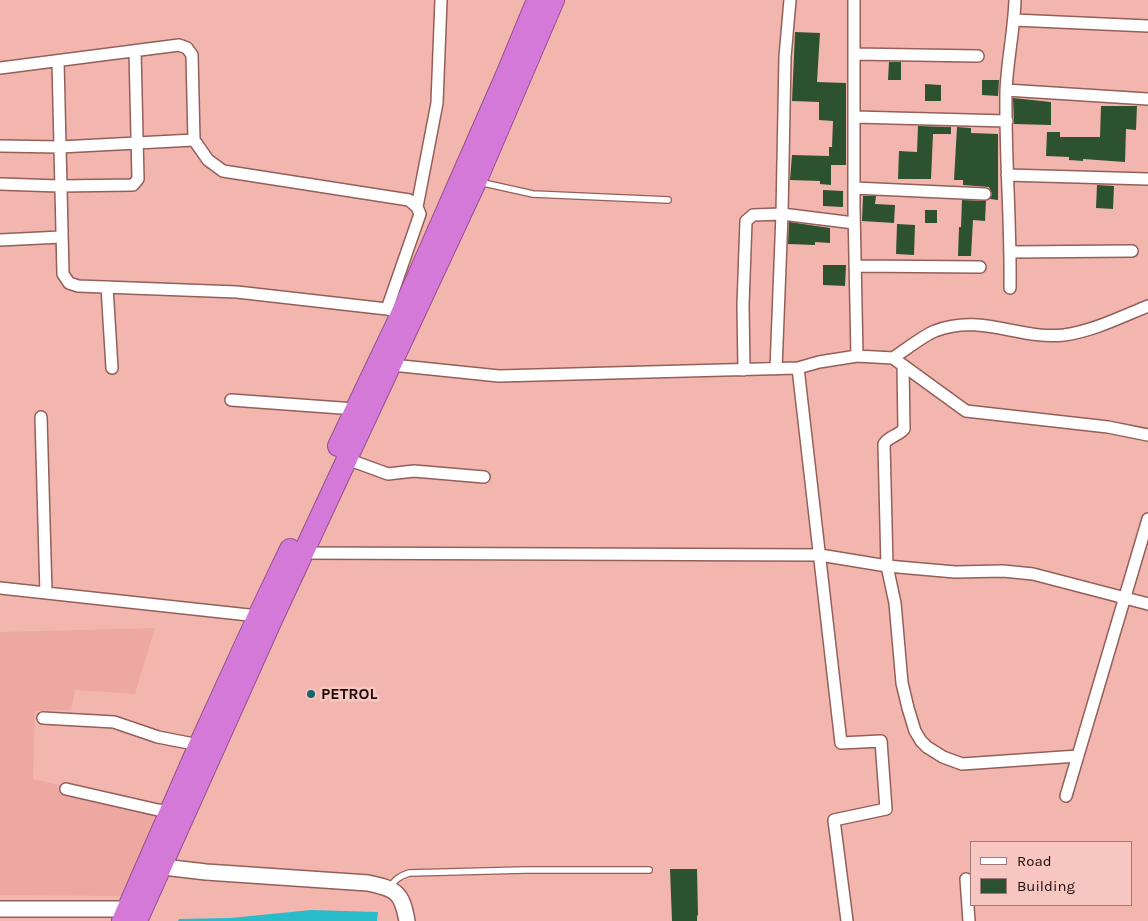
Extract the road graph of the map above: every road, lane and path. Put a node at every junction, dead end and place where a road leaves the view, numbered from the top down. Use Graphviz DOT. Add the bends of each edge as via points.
graph roads {
  1 [pos="441,0"];
  2 [pos="790,0"];
  3 [pos="854,0"];
  4 [pos="1014,0"];
  5 [pos="545,2"];
  6 [pos="1014,20"];
  7 [pos="1148,26"];
  8 [pos="134,51"];
  9 [pos="855,54"];
  10 [pos="978,56"];
  11 [pos="58,61"];
  12 [pos="0,68"];
  13 [pos="1006,90"];
  14 [pos="1148,99"];
  15 [pos="855,117"];
  16 [pos="1007,121"];
  17 [pos="194,140"];
  18 [pos="137,144"];
  19 [pos="0,146"];
  20 [pos="60,148"];
  21 [pos="1007,175"];
  22 [pos="1148,179"];
  23 [pos="476,182"];
  24 [pos="0,184"];
  25 [pos="60,186"];
  26 [pos="854,188"];
  27 [pos="985,194"];
  28 [pos="668,200"];
  29 [pos="417,206"];
  30 [pos="782,214"];
  31 [pos="854,223"];
  32 [pos="61,237"];
  33 [pos="0,240"];
  34 [pos="1132,251"];
  35 [pos="1011,252"];
  36 [pos="855,266"];
  37 [pos="980,267"];
  38 [pos="107,287"];
  39 [pos="1010,288"];
  40 [pos="1148,306"];
  41 [pos="401,313"];
  42 [pos="857,356"];
  43 [pos="893,358"];
  44 [pos="392,365"];
  45 [pos="903,365"];
  46 [pos="112,368"];
  47 [pos="798,368"];
  48 [pos="776,369"];
  49 [pos="744,370"];
  50 [pos="231,400"];
  51 [pos="355,409"];
  52 [pos="41,417"];
  53 [pos="1148,435"];
  54 [pos="347,458"];
  55 [pos="484,477"];
  56 [pos="1148,519"];
  57 [pos="296,553"];
  58 [pos="820,555"];
  59 [pos="887,566"];
  60 [pos="0,588"];
  61 [pos="46,593"];
  62 [pos="1124,598"];
  63 [pos="1148,604"];
  64 [pos="258,616"];
  65 [pos="42,718"];
  66 [pos="199,745"];
  67 [pos="1078,756"];
  68 [pos="66,789"];
  69 [pos="1066,796"];
  70 [pos="170,811"];
  71 [pos="162,867"];
  72 [pos="649,870"];
  73 [pos="966,879"];
  74 [pos="389,888"];
  75 [pos="0,908"];
  76 [pos="132,916"];
  77 [pos="407,921"];
  78 [pos="847,921"];
  79 [pos="969,921"];
  1 -- 29 [label="street" via="437,103"];
  2 -- 30 [label="street" via="785,57"];
  3 -- 9 [label="street"];
  4 -- 6 [label="street"];
  5 -- 23 [label="highway"];
  5 -- 41 [label="highway" via="506,75"];
  6 -- 7 [label="street"];
  6 -- 13 [label="street"];
  8 -- 11 [label="street"];
  8 -- 17 [label="street" via="179,45 192,55"];
  8 -- 18 [label="street"];
  9 -- 10 [label="street"];
  9 -- 15 [label="street"];
  11 -- 12 [label="street"];
  11 -- 20 [label="street"];
  13 -- 14 [label="street"];
  13 -- 16 [label="street"];
  15 -- 16 [label="street"];
  15 -- 26 [label="street"];
  16 -- 21 [label="street"];
  17 -- 18 [label="street"];
  17 -- 29 [label="street" via="208,160 223,171 409,200"];
  18 -- 20 [label="street"];
  18 -- 25 [label="street" via="138,179 133,185"];
  19 -- 20 [label="street"];
  20 -- 25 [label="street"];
  21 -- 22 [label="street"];
  21 -- 35 [label="street"];
  23 -- 28 [label="lane" via="533,194"];
  23 -- 41 [label="highway"];
  24 -- 25 [label="street"];
  25 -- 32 [label="street"];
  26 -- 27 [label="street"];
  26 -- 31 [label="street"];
  29 -- 41 [label="street" via="420,214"];
  30 -- 31 [label="street"];
  30 -- 48 [label="street"];
  30 -- 49 [label="street" via="753,215 746,221"];
  31 -- 36 [label="street"];
  32 -- 33 [label="street"];
  32 -- 38 [label="street" via="62,274 69,283"];
  34 -- 35 [label="street"];
  35 -- 39 [label="street"];
  36 -- 37 [label="street"];
  36 -- 42 [label="street"];
  38 -- 41 [label="street" via="238,292"];
  38 -- 46 [label="street"];
  40 -- 43 [label="street" via="1088,330 1064,335 1037,335 973,324 952,327 934,331"];
  41 -- 44 [label="highway"];
  41 -- 51 [label="highway"];
  42 -- 43 [label="street"];
  42 -- 47 [label="street"];
  43 -- 45 [label="street"];
  44 -- 49 [label="street" via="498,376"];
  44 -- 54 [label="highway"];
  45 -- 53 [label="street" via="966,412 1108,427"];
  45 -- 59 [label="street" via="904,429 884,444"];
  47 -- 48 [label="street"];
  47 -- 58 [label="street"];
  48 -- 49 [label="street"];
  50 -- 51 [label="street"];
  51 -- 57 [label="highway"];
  52 -- 61 [label="street"];
  54 -- 55 [label="street" via="388,474 414,471"];
  54 -- 57 [label="highway"];
  56 -- 62 [label="street"];
  57 -- 58 [label="street"];
  57 -- 64 [label="highway"];
  57 -- 71 [label="highway"];
  58 -- 59 [label="street"];
  58 -- 78 [label="street" via="841,743 881,741 886,808 834,820"];
  59 -- 62 [label="street" via="1033,574"];
  59 -- 67 [label="street" via="895,603 902,683 915,731 927,748 962,764"];
  60 -- 61 [label="street"];
  61 -- 64 [label="street"];
  62 -- 63 [label="street"];
  62 -- 67 [label="street"];
  64 -- 66 [label="highway"];
  65 -- 66 [label="street" via="114,722 158,737"];
  66 -- 70 [label="highway"];
  67 -- 69 [label="street"];
  68 -- 70 [label="street"];
  70 -- 76 [label="highway"];
  71 -- 74 [label="main road" via="368,883"];
  71 -- 76 [label="highway"];
  72 -- 74 [label="lane" via="410,873 396,879"];
  73 -- 79 [label="street"];
  74 -- 77 [label="main road" via="404,903"];
  75 -- 76 [label="main road"];
}
